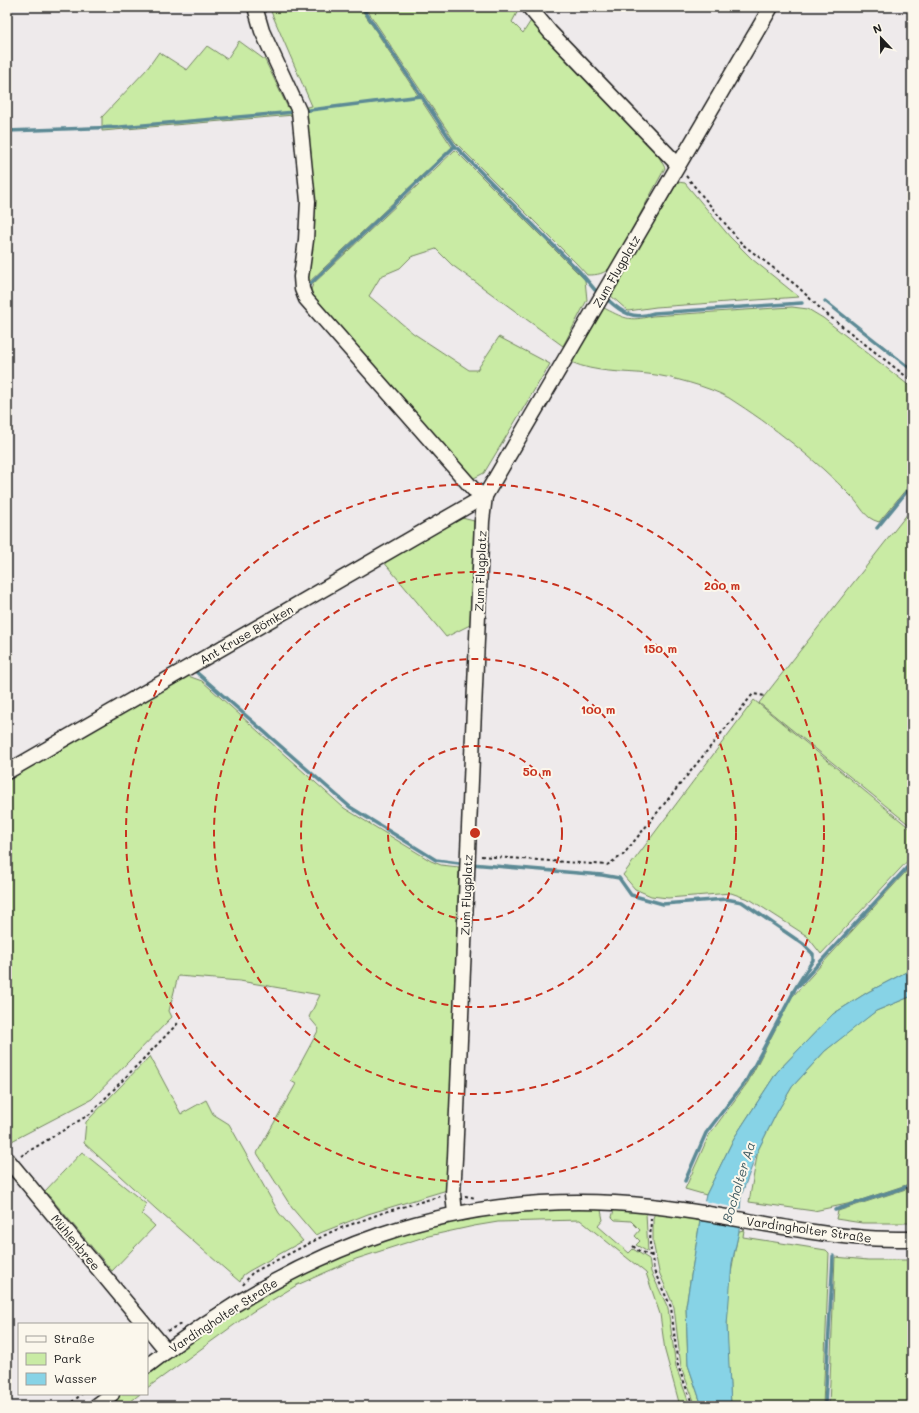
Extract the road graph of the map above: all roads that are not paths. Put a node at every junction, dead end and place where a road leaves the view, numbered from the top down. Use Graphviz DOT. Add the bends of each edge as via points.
graph roads {
  1 [pos="255,7"];
  2 [pos="529,7"];
  3 [pos="771,7"];
  4 [pos="678,165"];
  5 [pos="485,496"];
  6 [pos="7,772"];
  7 [pos="9,1162"];
  8 [pos="455,1213"];
  9 [pos="912,1239"];
  10 [pos="143,1323"];
  11 [pos="148,1328"];
  12 [pos="167,1351"];
  13 [pos="148,1365"];
  14 [pos="111,1395"];
  15 [pos="96,1406"];
  1 -- 5 [label="street" via="262,31 299,111 308,201 301,276 306,299 474,489"];
  2 -- 4 [label="street"];
  3 -- 4 [label="street, Zum Flugplatz"];
  4 -- 5 [label="street, Zum Flugplatz"];
  5 -- 6 [label="street, Ant Kruse Bömken"];
  5 -- 8 [label="street, Zum Flugplatz" via="454,1187"];
  7 -- 10 [label="street, Mühlenbree"];
  8 -- 9 [label="street, Vardingholter Straße" via="492,1206 598,1201 698,1212 868,1238"];
  8 -- 12 [label="street, Vardingholter Straße" via="393,1230 320,1257 244,1298"];
  11 -- 12 [label="street"];
  12 -- 13 [label="street, Vardingholter Straße"];
  14 -- 15 [label="street"];
}
